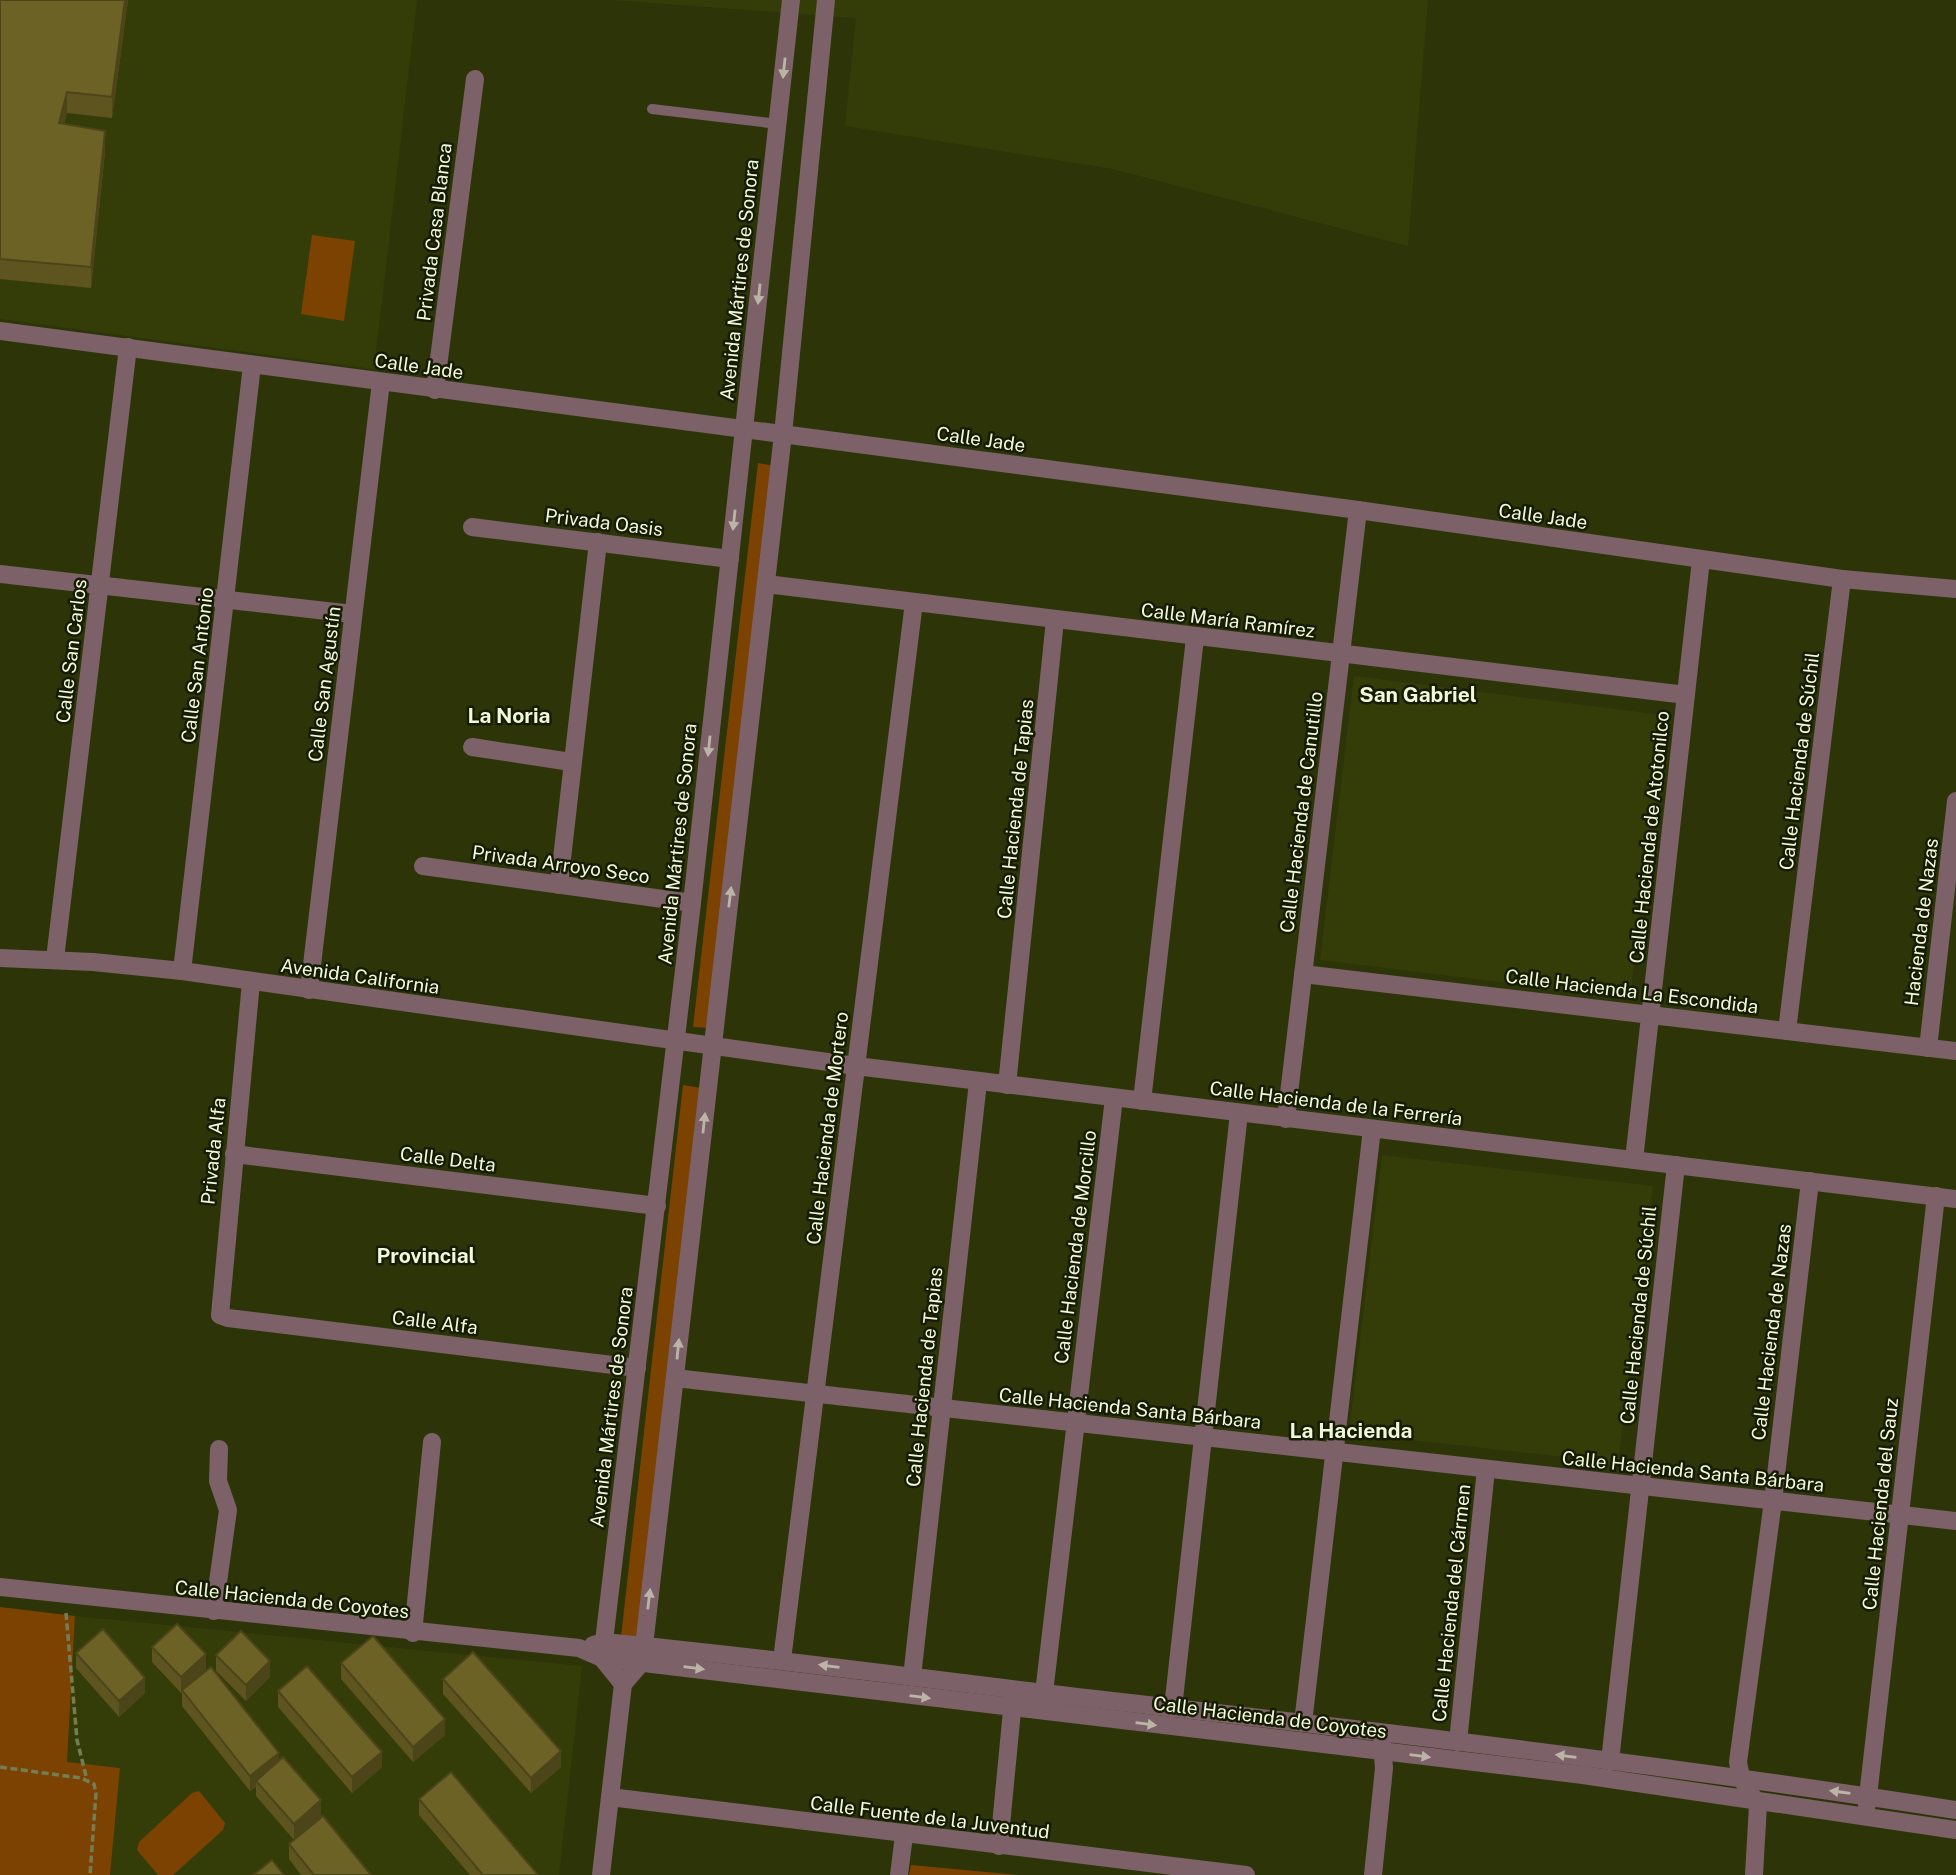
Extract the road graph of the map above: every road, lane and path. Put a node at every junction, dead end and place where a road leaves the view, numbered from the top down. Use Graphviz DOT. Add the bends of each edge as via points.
graph roads {
  1 [pos="792,0"];
  2 [pos="826,0"];
  3 [pos="475,79"];
  4 [pos="652,109"];
  5 [pos="778,124"];
  6 [pos="0,331"];
  7 [pos="128,347"];
  8 [pos="252,365"];
  9 [pos="381,383"];
  10 [pos="435,390"];
  11 [pos="744,430"];
  12 [pos="783,434"];
  13 [pos="1358,510"];
  14 [pos="472,527"];
  15 [pos="598,542"];
  16 [pos="730,559"];
  17 [pos="1701,560"];
  18 [pos="0,574"];
  19 [pos="1842,579"];
  20 [pos="766,584"];
  21 [pos="99,586"];
  22 [pos="1956,589"];
  23 [pos="225,600"];
  24 [pos="914,602"];
  25 [pos="353,614"];
  26 [pos="1055,620"];
  27 [pos="1195,638"];
  28 [pos="1340,655"];
  29 [pos="1686,695"];
  30 [pos="472,747"];
  31 [pos="571,762"];
  32 [pos="1956,801"];
  33 [pos="423,866"];
  34 [pos="559,885"];
  35 [pos="692,903"];
  36 [pos="0,958"];
  37 [pos="55,960"];
  38 [pos="182,971"];
  39 [pos="1303,974"];
  40 [pos="251,982"];
  41 [pos="309,990"];
  42 [pos="1650,1014"];
  43 [pos="1787,1031"];
  44 [pos="676,1042"];
  45 [pos="712,1047"];
  46 [pos="1928,1048"];
  47 [pos="1956,1051"];
  48 [pos="856,1066"];
  49 [pos="978,1082"];
  50 [pos="1007,1085"];
  51 [pos="1114,1098"];
  52 [pos="1142,1101"];
  53 [pos="1239,1113"];
  54 [pos="1286,1119"];
  55 [pos="1371,1129"];
  56 [pos="233,1154"];
  57 [pos="1634,1160"];
  58 [pos="1676,1165"];
  59 [pos="1810,1181"];
  60 [pos="1936,1196"];
  61 [pos="1956,1199"];
  62 [pos="657,1206"];
  63 [pos="229,1318"];
  64 [pos="637,1368"];
  65 [pos="675,1378"];
  66 [pos="813,1393"];
  67 [pos="942,1408"];
  68 [pos="1076,1423"];
  69 [pos="1203,1437"];
  70 [pos="432,1442"];
  71 [pos="219,1449"];
  72 [pos="1335,1452"];
  73 [pos="1486,1469"];
  74 [pos="1641,1486"];
  75 [pos="1773,1501"];
  76 [pos="1899,1515"];
  77 [pos="1956,1521"];
  78 [pos="0,1587"];
  79 [pos="64,1595"];
  80 [pos="214,1611"];
  81 [pos="413,1633"];
  82 [pos="602,1650"];
  83 [pos="643,1654"];
  84 [pos="782,1660"];
  85 [pos="912,1677"];
  86 [pos="623,1684"];
  87 [pos="1014,1689"];
  88 [pos="1044,1693"];
  89 [pos="1173,1708"];
  90 [pos="1012,1709"];
  91 [pos="1303,1723"];
  92 [pos="1381,1733"];
  93 [pos="1458,1742"];
  94 [pos="1384,1752"];
  95 [pos="1610,1761"];
  96 [pos="0,1767"];
  97 [pos="1741,1778"];
  98 [pos="88,1780"];
  99 [pos="1868,1796"];
  100 [pos="610,1797"];
  101 [pos="1756,1799"];
  102 [pos="1956,1810"];
  103 [pos="1865,1816"];
  104 [pos="1956,1830"];
  105 [pos="904,1835"];
  106 [pos="999,1846"];
  107 [pos="1091,1867"];
  108 [pos="90,1875"];
  109 [pos="601,1875"];
  110 [pos="899,1875"];
  111 [pos="1246,1875"];
  112 [pos="1373,1875"];
  113 [pos="1754,1875"];
  1 -- 5 [label="street, Avenida Mártires de Sonora, one-way"];
  2 -- 12 [label="street"];
  3 -- 10 [label="street, Privada Casa Blanca"];
  4 -- 5 [label="lane"];
  5 -- 11 [label="street, Avenida Mártires de Sonora, one-way"];
  6 -- 7 [label="street, Calle Jade"];
  7 -- 8 [label="street, Calle Jade"];
  7 -- 21 [label="street, Calle San Carlos"];
  8 -- 9 [label="street, Calle Jade"];
  8 -- 23 [label="street, Calle San Antonio"];
  9 -- 10 [label="street, Calle Jade"];
  9 -- 25 [label="street, Calle San Agustín"];
  10 -- 11 [label="street, Calle Jade"];
  11 -- 12 [label="street, Calle Jade"];
  11 -- 16 [label="street, Avenida Mártires de Sonora, one-way"];
  12 -- 13 [label="street, Calle Jade"];
  12 -- 20 [label="street"];
  13 -- 17 [label="street, Calle Jade"];
  13 -- 28 [label="street, Calle Hacienda de Canutillo"];
  14 -- 15 [label="street, Privada Oasis"];
  15 -- 16 [label="street, Privada Oasis"];
  15 -- 31 [label="street"];
  16 -- 35 [label="street, Avenida Mártires de Sonora, one-way"];
  17 -- 19 [label="street, Calle Jade"];
  17 -- 29 [label="street, Calle Hacienda de Atotonilco"];
  18 -- 21 [label="street"];
  19 -- 22 [label="street, Calle Jade"];
  19 -- 43 [label="street, Calle Hacienda de Súchil"];
  20 -- 24 [label="street, Calle María Ramírez"];
  45 -- 20 [label="street, one-way"];
  21 -- 23 [label="street"];
  21 -- 37 [label="street, Calle San Carlos"];
  23 -- 25 [label="street"];
  23 -- 38 [label="street, Calle San Antonio"];
  24 -- 26 [label="street, Calle María Ramírez"];
  24 -- 48 [label="street, Calle Hacienda de Mortero"];
  25 -- 41 [label="street, Calle San Agustín"];
  26 -- 27 [label="street, Calle María Ramírez"];
  26 -- 50 [label="street, Calle Hacienda de Tapias"];
  27 -- 28 [label="street, Calle María Ramírez"];
  27 -- 52 [label="street"];
  28 -- 29 [label="street, Calle María Ramírez"];
  28 -- 39 [label="street, Calle Hacienda de Canutillo"];
  29 -- 42 [label="street, Calle Hacienda de Atotonilco"];
  30 -- 31 [label="street"];
  31 -- 34 [label="street"];
  32 -- 46 [label="street, Hacienda de Nazas"];
  33 -- 34 [label="street, Privada Arroyo Seco"];
  34 -- 35 [label="street, Privada Arroyo Seco"];
  35 -- 44 [label="street, Avenida Mártires de Sonora"];
  36 -- 37 [label="street, Avenida California"];
  37 -- 38 [label="street, Avenida California"];
  38 -- 40 [label="street, Avenida California"];
  39 -- 42 [label="street, Calle Hacienda La Escondida"];
  39 -- 54 [label="street, Calle Hacienda de Canutillo"];
  40 -- 41 [label="street, Avenida California"];
  40 -- 56 [label="street, Privada Alfa"];
  41 -- 44 [label="street, Avenida California"];
  42 -- 43 [label="street, Calle Hacienda La Escondida"];
  42 -- 57 [label="street, Calle Hacienda de Atotonilco"];
  43 -- 46 [label="street, Calle Hacienda La Escondida"];
  44 -- 45 [label="street, Avenida California"];
  44 -- 62 [label="street, Avenida Mártires de Sonora"];
  45 -- 48 [label="street, Calle Hacienda de la Ferrería"];
  65 -- 45 [label="street, one-way"];
  46 -- 47 [label="street, Calle Hacienda La Escondida"];
  48 -- 49 [label="street, Calle Hacienda de la Ferrería"];
  48 -- 66 [label="street, Calle Hacienda de Mortero"];
  49 -- 50 [label="street, Calle Hacienda de la Ferrería"];
  49 -- 67 [label="street, Calle Hacienda de Tapias"];
  50 -- 51 [label="street, Calle Hacienda de la Ferrería"];
  51 -- 52 [label="street, Calle Hacienda de la Ferrería"];
  51 -- 68 [label="street, Calle Hacienda de Morcillo"];
  52 -- 53 [label="street, Calle Hacienda de la Ferrería"];
  53 -- 54 [label="street, Calle Hacienda de la Ferrería"];
  53 -- 69 [label="street"];
  54 -- 55 [label="street, Calle Hacienda de la Ferrería"];
  55 -- 57 [label="street, Calle Hacienda de la Ferrería"];
  55 -- 72 [label="street"];
  56 -- 62 [label="street, Calle Delta"];
  56 -- 63 [label="street, Privada Alfa" via="218,1311"];
  57 -- 58 [label="street, Calle Hacienda de la Ferrería"];
  58 -- 59 [label="street, Calle Hacienda de la Ferrería"];
  58 -- 74 [label="street, Calle Hacienda de Súchil"];
  59 -- 60 [label="street, Calle Hacienda de la Ferrería"];
  59 -- 75 [label="street, Calle Hacienda de Nazas"];
  60 -- 61 [label="street, Calle Hacienda de la Ferrería"];
  60 -- 76 [label="street, Calle Hacienda del Sauz"];
  62 -- 64 [label="street, Avenida Mártires de Sonora"];
  63 -- 64 [label="street, Calle Alfa"];
  64 -- 82 [label="street, Avenida Mártires de Sonora"];
  65 -- 66 [label="street, Calle Hacienda Santa Bárbara"];
  83 -- 65 [label="street, one-way"];
  66 -- 67 [label="street, Calle Hacienda Santa Bárbara"];
  66 -- 84 [label="street, Calle Hacienda de Mortero"];
  67 -- 68 [label="street, Calle Hacienda Santa Bárbara"];
  67 -- 85 [label="street, Calle Hacienda de Tapias"];
  68 -- 69 [label="street, Calle Hacienda Santa Bárbara"];
  68 -- 88 [label="street, Calle Hacienda de Morcillo"];
  69 -- 72 [label="street, Calle Hacienda Santa Bárbara"];
  69 -- 89 [label="street"];
  70 -- 81 [label="street"];
  71 -- 80 [label="street" via="218,1481 228,1510"];
  72 -- 73 [label="street, Calle Hacienda Santa Bárbara"];
  72 -- 91 [label="street"];
  73 -- 74 [label="street, Calle Hacienda Santa Bárbara"];
  73 -- 93 [label="street, Calle Hacienda del Cármen"];
  74 -- 75 [label="street, Calle Hacienda Santa Bárbara"];
  74 -- 95 [label="street, Calle Hacienda de Súchil"];
  75 -- 76 [label="street, Calle Hacienda Santa Bárbara"];
  75 -- 97 [label="street, Calle Hacienda de Nazas" via="1738,1762"];
  76 -- 77 [label="street, Calle Hacienda Santa Bárbara"];
  76 -- 99 [label="street, Calle Hacienda del Sauz"];
  78 -- 79 [label="street, Calle Hacienda de Coyotes"];
  79 -- 80 [label="street, Calle Hacienda de Coyotes"];
  79 -- 98 [label="path" via="77,1740"];
  80 -- 81 [label="street, Calle Hacienda de Coyotes"];
  81 -- 82 [label="street, Calle Hacienda de Coyotes"];
  82 -- 83 [label="street, Calle Hacienda de Coyotes"];
  82 -- 86 [label="street"];
  83 -- 84 [label="street, Calle Hacienda de Coyotes"];
  83 -- 86 [label="street"];
  83 -- 90 [label="street, Calle Hacienda de Coyotes, one-way"];
  85 -- 84 [label="street, Calle Hacienda de Coyotes, one-way"];
  85 -- 87 [label="street, Calle Hacienda de Coyotes"];
  86 -- 100 [label="street"];
  87 -- 88 [label="street, Calle Hacienda de Coyotes"];
  87 -- 90 [label="street"];
  88 -- 89 [label="street, Calle Hacienda de Coyotes"];
  89 -- 91 [label="street, Calle Hacienda de Coyotes"];
  90 -- 94 [label="street, Calle Hacienda de Coyotes, one-way"];
  90 -- 106 [label="street"];
  91 -- 92 [label="street, Calle Hacienda de Coyotes"];
  92 -- 93 [label="street, Calle Hacienda de Coyotes"];
  92 -- 94 [label="street"];
  95 -- 93 [label="street, Calle Hacienda de Coyotes, one-way"];
  94 -- 101 [label="street, Calle Hacienda de Coyotes, one-way"];
  94 -- 112 [label="street"];
  95 -- 97 [label="street, Calle Hacienda de Coyotes"];
  96 -- 98 [label="path"];
  99 -- 97 [label="street, Calle Hacienda de Coyotes, one-way"];
  97 -- 101 [label="street"];
  98 -- 108 [label="path" via="96,1788"];
  99 -- 102 [label="street, Calle Hacienda de Coyotes"];
  99 -- 103 [label="street, Calle Hacienda del Sauz"];
  100 -- 105 [label="street, Calle Fuente de la Juventud"];
  100 -- 109 [label="street"];
  101 -- 103 [label="street, Calle Hacienda de Coyotes"];
  101 -- 113 [label="street"];
  103 -- 104 [label="street, Calle Hacienda de Coyotes"];
  105 -- 106 [label="street, Calle Fuente de la Juventud"];
  105 -- 110 [label="street"];
  106 -- 107 [label="street, Calle Fuente de la Juventud"];
  107 -- 111 [label="street, Calle Fuente de la Juventud"];
}
